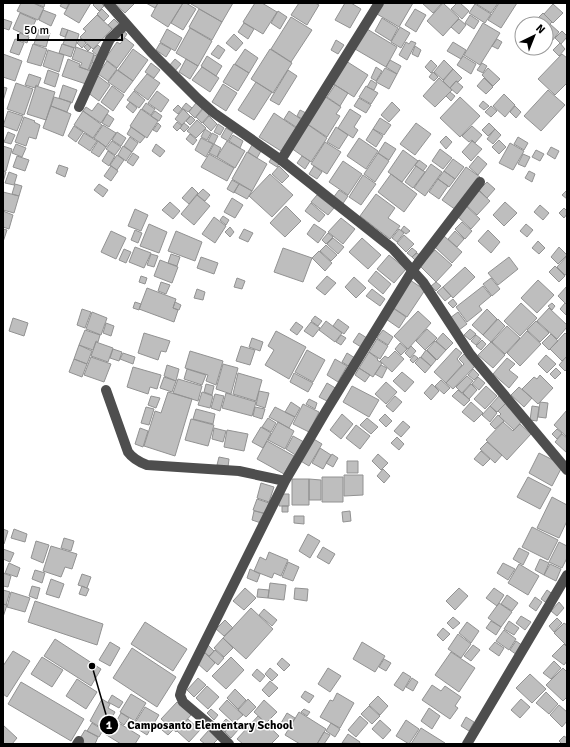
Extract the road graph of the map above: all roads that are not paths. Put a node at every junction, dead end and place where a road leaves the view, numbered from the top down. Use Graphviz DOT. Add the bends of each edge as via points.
graph roads {
  1 [pos="108,3"];
  2 [pos="379,3"];
  3 [pos="126,24"];
  4 [pos="79,107"];
  5 [pos="281,160"];
  6 [pos="480,182"];
  7 [pos="412,271"];
  8 [pos="106,390"];
  9 [pos="567,470"];
  10 [pos="285,482"];
  11 [pos="567,575"];
  12 [pos="226,743"];
  13 [pos="467,744"];
  1 -- 3 [label="street"];
  2 -- 5 [label="street"];
  3 -- 4 [label="street" via="110,39"];
  3 -- 5 [label="street" via="214,113"];
  5 -- 7 [label="street" via="392,248"];
  6 -- 7 [label="street"];
  7 -- 9 [label="street" via="423,282 470,354"];
  7 -- 10 [label="street"];
  8 -- 10 [label="street" via="128,452 133,459 147,465 239,471"];
  10 -- 12 [label="street" via="180,695"];
  11 -- 13 [label="street"];
}
